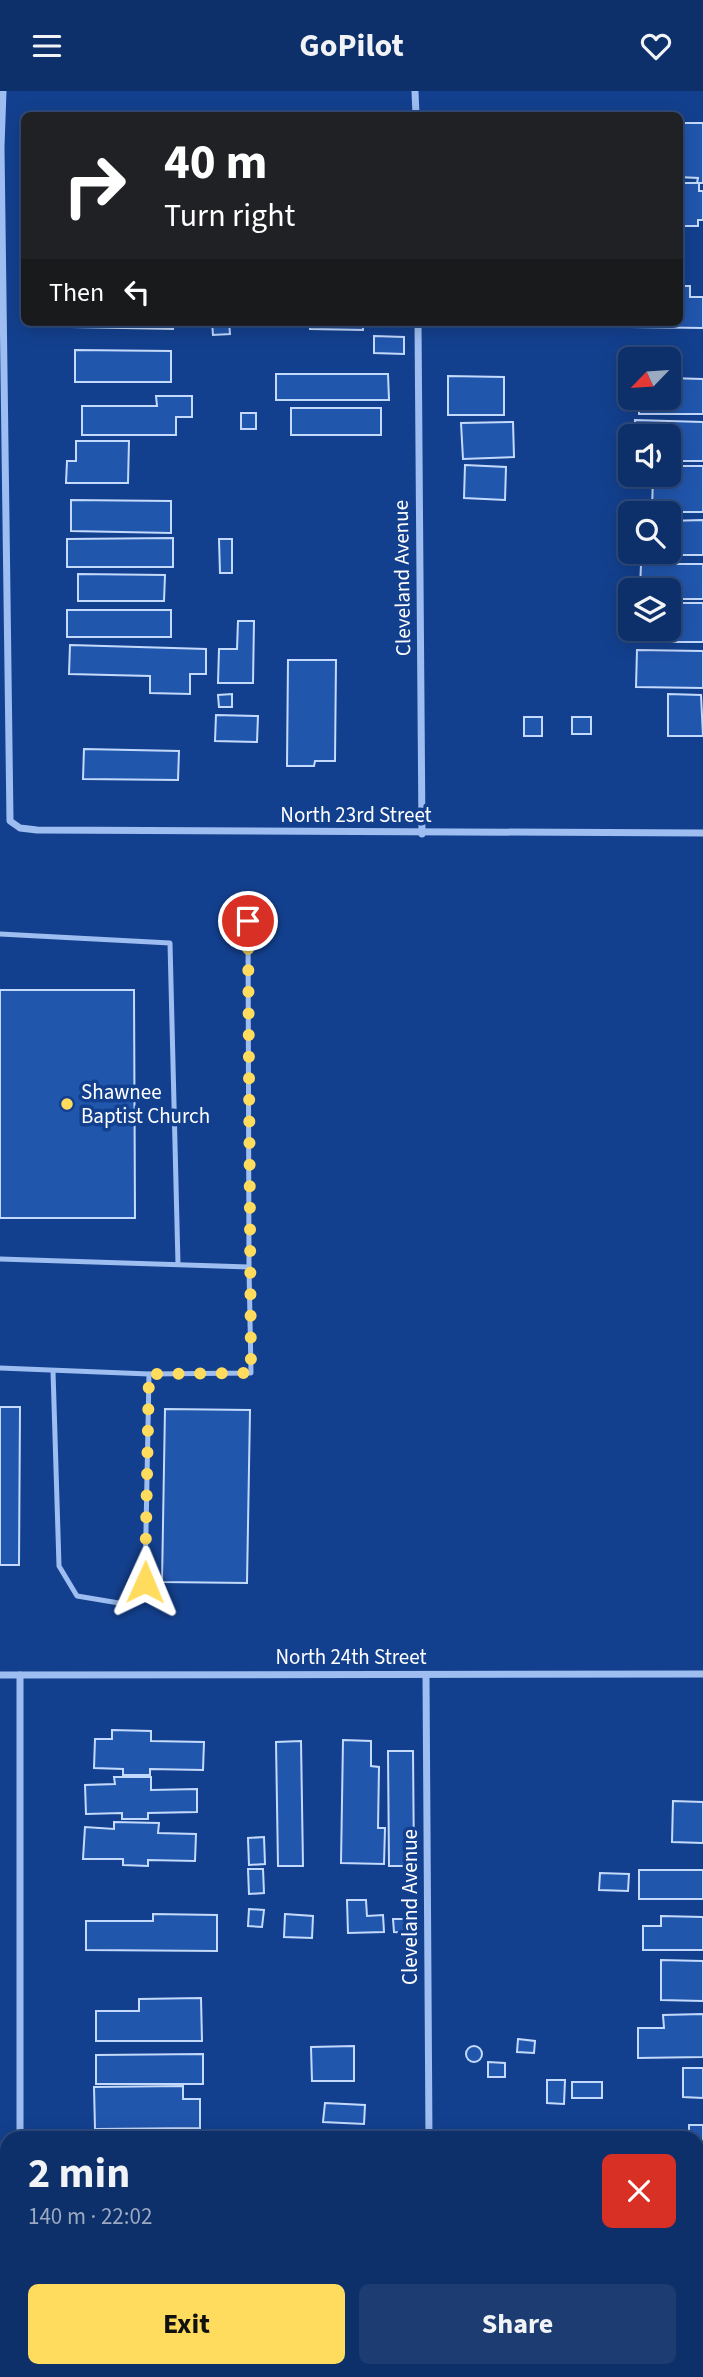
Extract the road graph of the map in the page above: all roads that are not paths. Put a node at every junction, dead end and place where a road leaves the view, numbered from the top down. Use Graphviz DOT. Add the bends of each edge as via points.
graph roads {
  1 [pos="2,91"];
  2 [pos="415,91"];
  3 [pos="416,112"];
  4 [pos="418,326"];
  5 [pos="703,833"];
  6 [pos="422,834"];
  7 [pos="248,921"];
  8 [pos="0,934"];
  9 [pos="0,1259"];
  10 [pos="178,1264"];
  11 [pos="249,1268"];
  12 [pos="0,1368"];
  13 [pos="53,1371"];
  14 [pos="149,1374"];
  15 [pos="703,1674"];
  16 [pos="0,1675"];
  17 [pos="20,1675"];
  18 [pos="426,1675"];
  19 [pos="20,2131"];
  20 [pos="429,2131"];
  1 -- 6 [label="street, North 23rd Street" via="10,821 37,830"];
  2 -- 3 [label="street"];
  4 -- 6 [label="street, Cleveland Avenue"];
  5 -- 6 [label="street, North 23rd Street"];
  7 -- 11 [label="lane"];
  8 -- 10 [label="lane" via="170,943"];
  9 -- 10 [label="lane"];
  10 -- 11 [label="lane"];
  11 -- 14 [label="lane" via="251,1373"];
  12 -- 13 [label="lane"];
  13 -- 14 [label="lane"];
  13 -- 14 [label="lane" via="59,1566 77,1596 125,1604 145,1582"];
  15 -- 18 [label="street, North 24th Street"];
  16 -- 17 [label="street, North 24th Street"];
  17 -- 18 [label="street, North 24th Street"];
  17 -- 19 [label="street"];
  18 -- 20 [label="street, Cleveland Avenue"];
}
